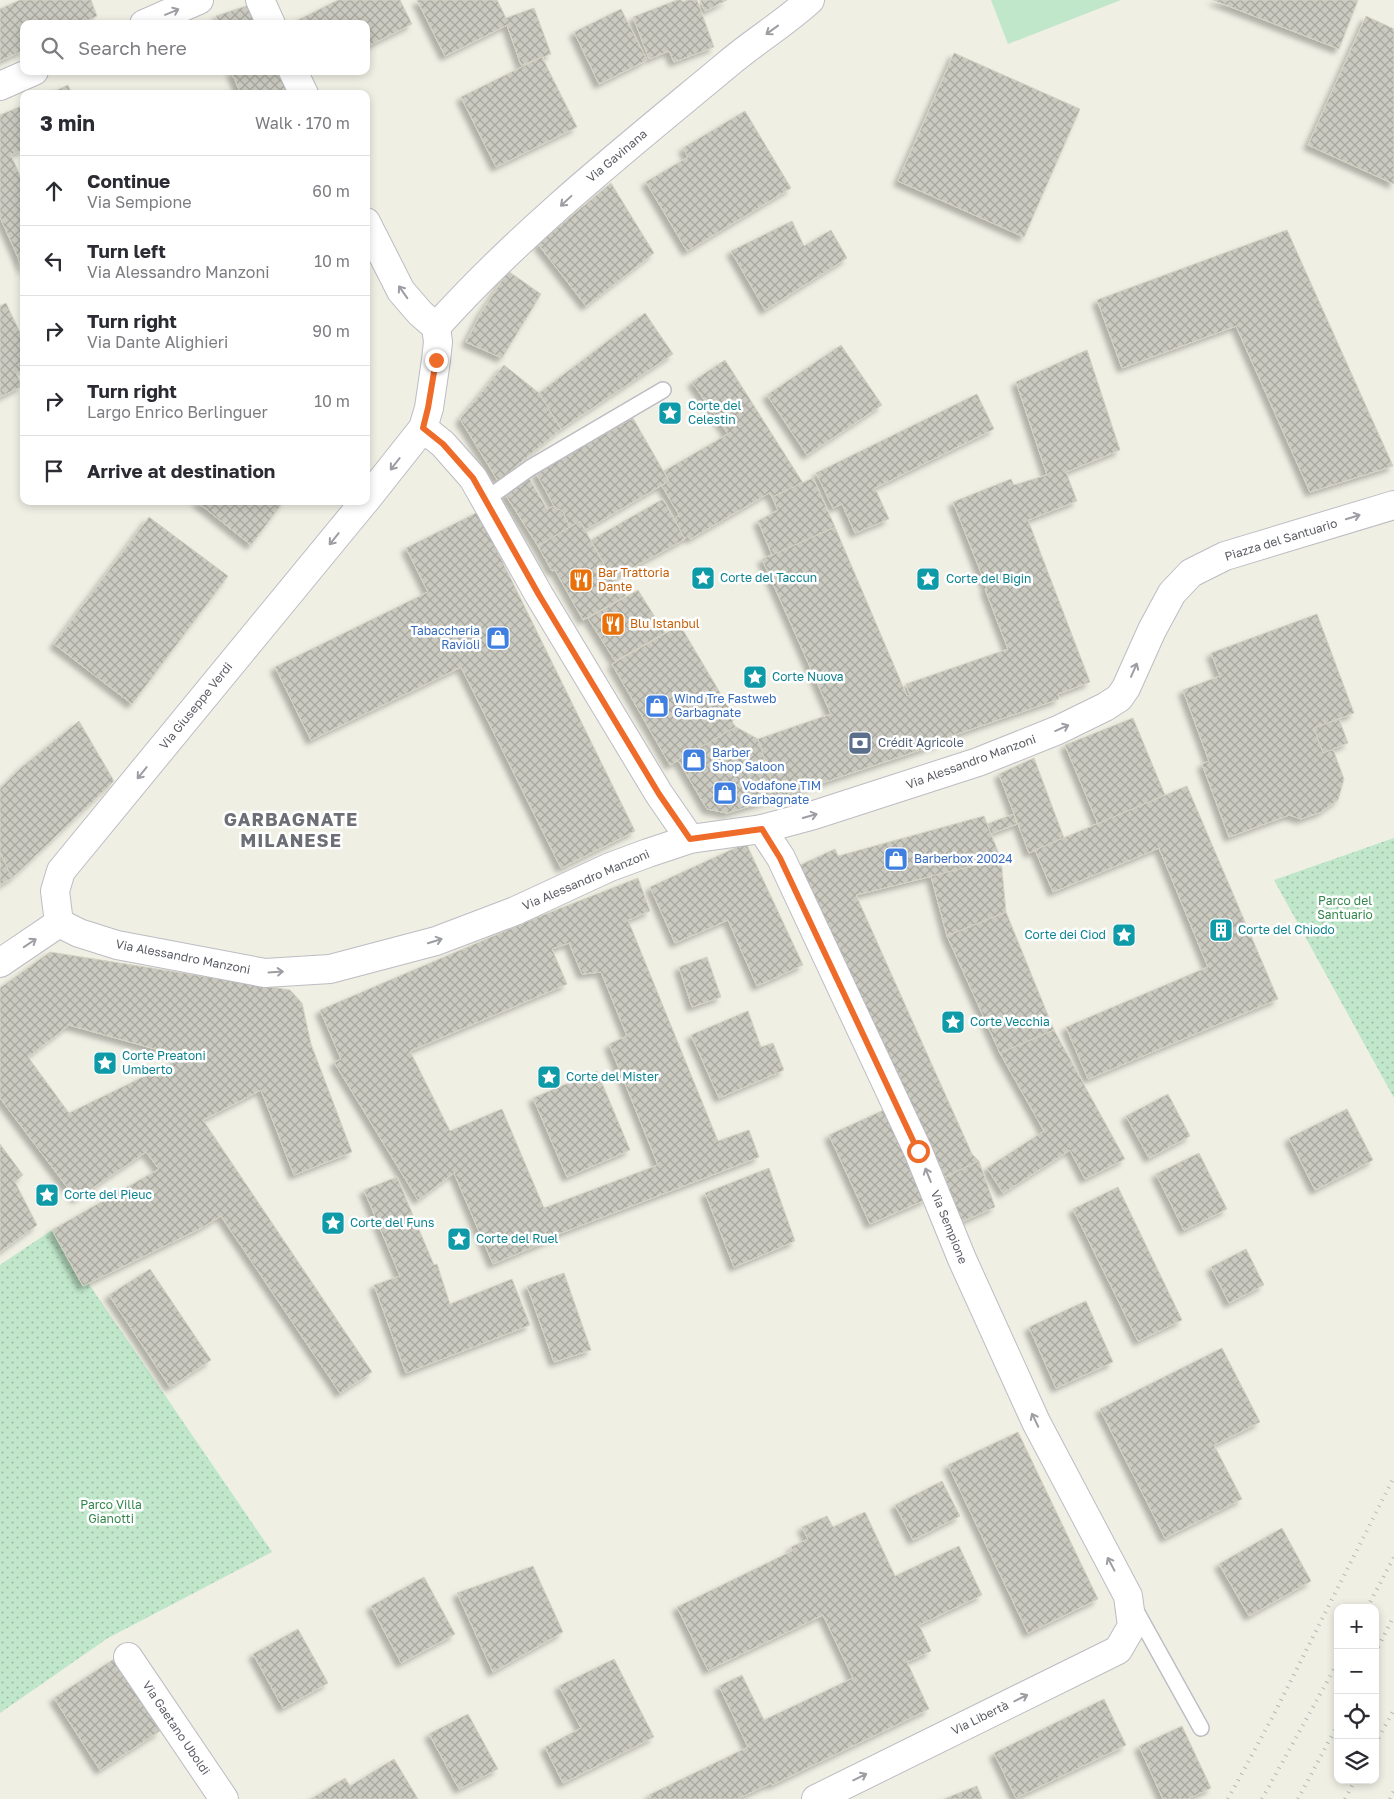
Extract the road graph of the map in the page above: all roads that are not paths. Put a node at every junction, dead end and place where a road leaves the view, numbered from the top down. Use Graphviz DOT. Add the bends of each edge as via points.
graph roads {
  1 [pos="200,0"];
  2 [pos="260,0"];
  3 [pos="805,2"];
  4 [pos="153,20"];
  5 [pos="269,20"];
  6 [pos="25,75"];
  7 [pos="295,75"];
  8 [pos="0,86"];
  9 [pos="302,90"];
  10 [pos="370,230"];
  11 [pos="436,327"];
  12 [pos="663,390"];
  13 [pos="423,428"];
  14 [pos="370,496"];
  15 [pos="484,500"];
  16 [pos="363,505"];
  17 [pos="1389,506"];
  18 [pos="1105,707"];
  19 [pos="762,829"];
  20 [pos="690,839"];
  21 [pos="59,922"];
  22 [pos="0,963"];
  23 [pos="1128,1596"];
  24 [pos="1132,1626"];
  25 [pos="128,1657"];
  26 [pos="1201,1728"];
  27 [pos="224,1799"];
  28 [pos="816,1799"];
  4 -- 1 [label="street, one-way"];
  2 -- 5 [label="street"];
  3 -- 11 [label="street, Via Gavinana, one-way" via="588,180 480,280"];
  6 -- 8 [label="street"];
  7 -- 9 [label="street"];
  11 -- 10 [label="street, one-way" via="401,291"];
  11 -- 13 [label="street" via="436,360"];
  12 -- 15 [label="lane" via="530,468"];
  13 -- 14 [label="street, Via Giuseppe Verdi, one-way"];
  13 -- 15 [label="street" via="443,444 473,478"];
  15 -- 20 [label="street" via="654,786"];
  16 -- 21 [label="street, Via Giuseppe Verdi, one-way" via="61,871 55,891"];
  18 -- 17 [label="street, Piazza del Santuario, one-way" via="1126,688 1172,594 1191,572 1225,556"];
  19 -- 18 [label="street, Via Alessandro Manzoni, one-way" via="978,762"];
  19 -- 20 [label="street, Via Alessandro Manzoni"];
  23 -- 19 [label="street, Via Sempione, one-way" via="1036,1422 962,1259 918,1151 780,858"];
  21 -- 20 [label="street, Via Alessandro Manzoni, one-way" via="117,945 265,973 330,969 436,941 515,911 610,867"];
  22 -- 21 [label="street, one-way"];
  23 -- 24 [label="street, Via Sempione"];
  23 -- 26 [label="lane"];
  28 -- 24 [label="street, Via Libertà, one-way" via="1118,1650"];
  25 -- 27 [label="street, Via Gaetano Uboldi"];
}
